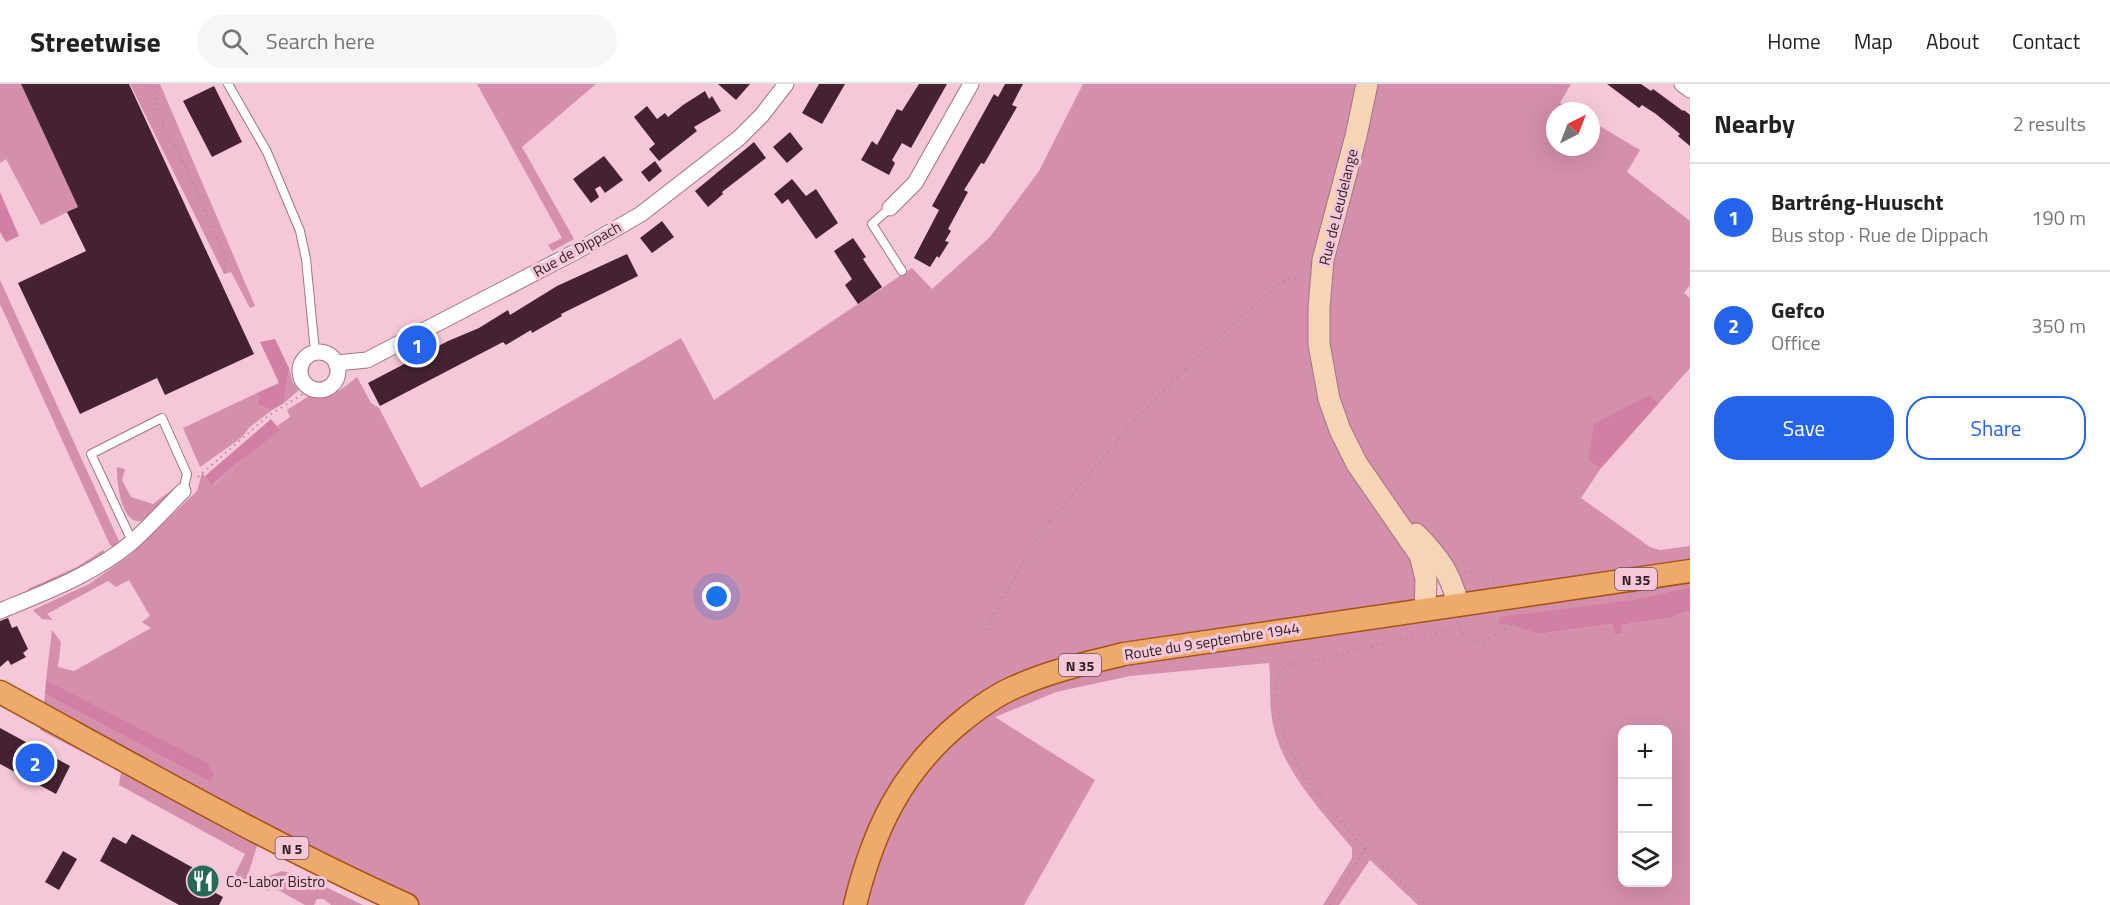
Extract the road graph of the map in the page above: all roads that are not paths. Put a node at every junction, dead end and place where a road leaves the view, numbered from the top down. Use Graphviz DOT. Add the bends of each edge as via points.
graph roads {
  1 [pos="228,84"];
  2 [pos="786,84"];
  3 [pos="971,84"];
  4 [pos="1367,84"];
  5 [pos="1682,84"];
  6 [pos="1690,90"];
  7 [pos="890,208"];
  8 [pos="902,271"];
  9 [pos="315,352"];
  10 [pos="336,363"];
  11 [pos="183,491"];
  12 [pos="1379,498"];
  13 [pos="132,541"];
  14 [pos="1690,571"];
  15 [pos="1458,604"];
  16 [pos="1425,609"];
  17 [pos="0,611"];
  18 [pos="0,692"];
  19 [pos="407,905"];
  20 [pos="855,905"];
  1 -- 9 [label="lane" via="267,152 300,231"];
  2 -- 10 [label="street, Rue de Dippach" via="739,138 641,214 367,360"];
  3 -- 7 [label="street" via="915,183"];
  4 -- 12 [label="street, Rue de Leudelange" via="1323,260 1319,344 1329,399 1340,430"];
  5 -- 6 [label="street"];
  7 -- 8 [label="lane" via="872,224"];
  9 -- 10 [label="street" via="327,354"];
  9 -- 10 [label="street" via="304,359 300,371 311,389 331,386 337,376"];
  11 -- 13 [label="street"];
  11 -- 13 [label="lane" via="187,474 162,418 91,454"];
  12 -- 15 [label="street, Rue de Leudelange" via="1435,554 1452,581"];
  12 -- 16 [label="street, Rue de Leudelange" via="1420,555 1426,579"];
  13 -- 17 [label="street" via="67,584"];
  14 -- 15 [label="main road, Route du 9 septembre 1944 / N 35"];
  15 -- 16 [label="main road, Route du 9 septembre 1944 / N 35"];
  16 -- 20 [label="main road, Route du 9 septembre 1944 / N 35" via="1124,654 1061,669 1013,687 939,740 913,770 876,837"];
  18 -- 19 [label="main road, N 5" via="360,884"];
}
